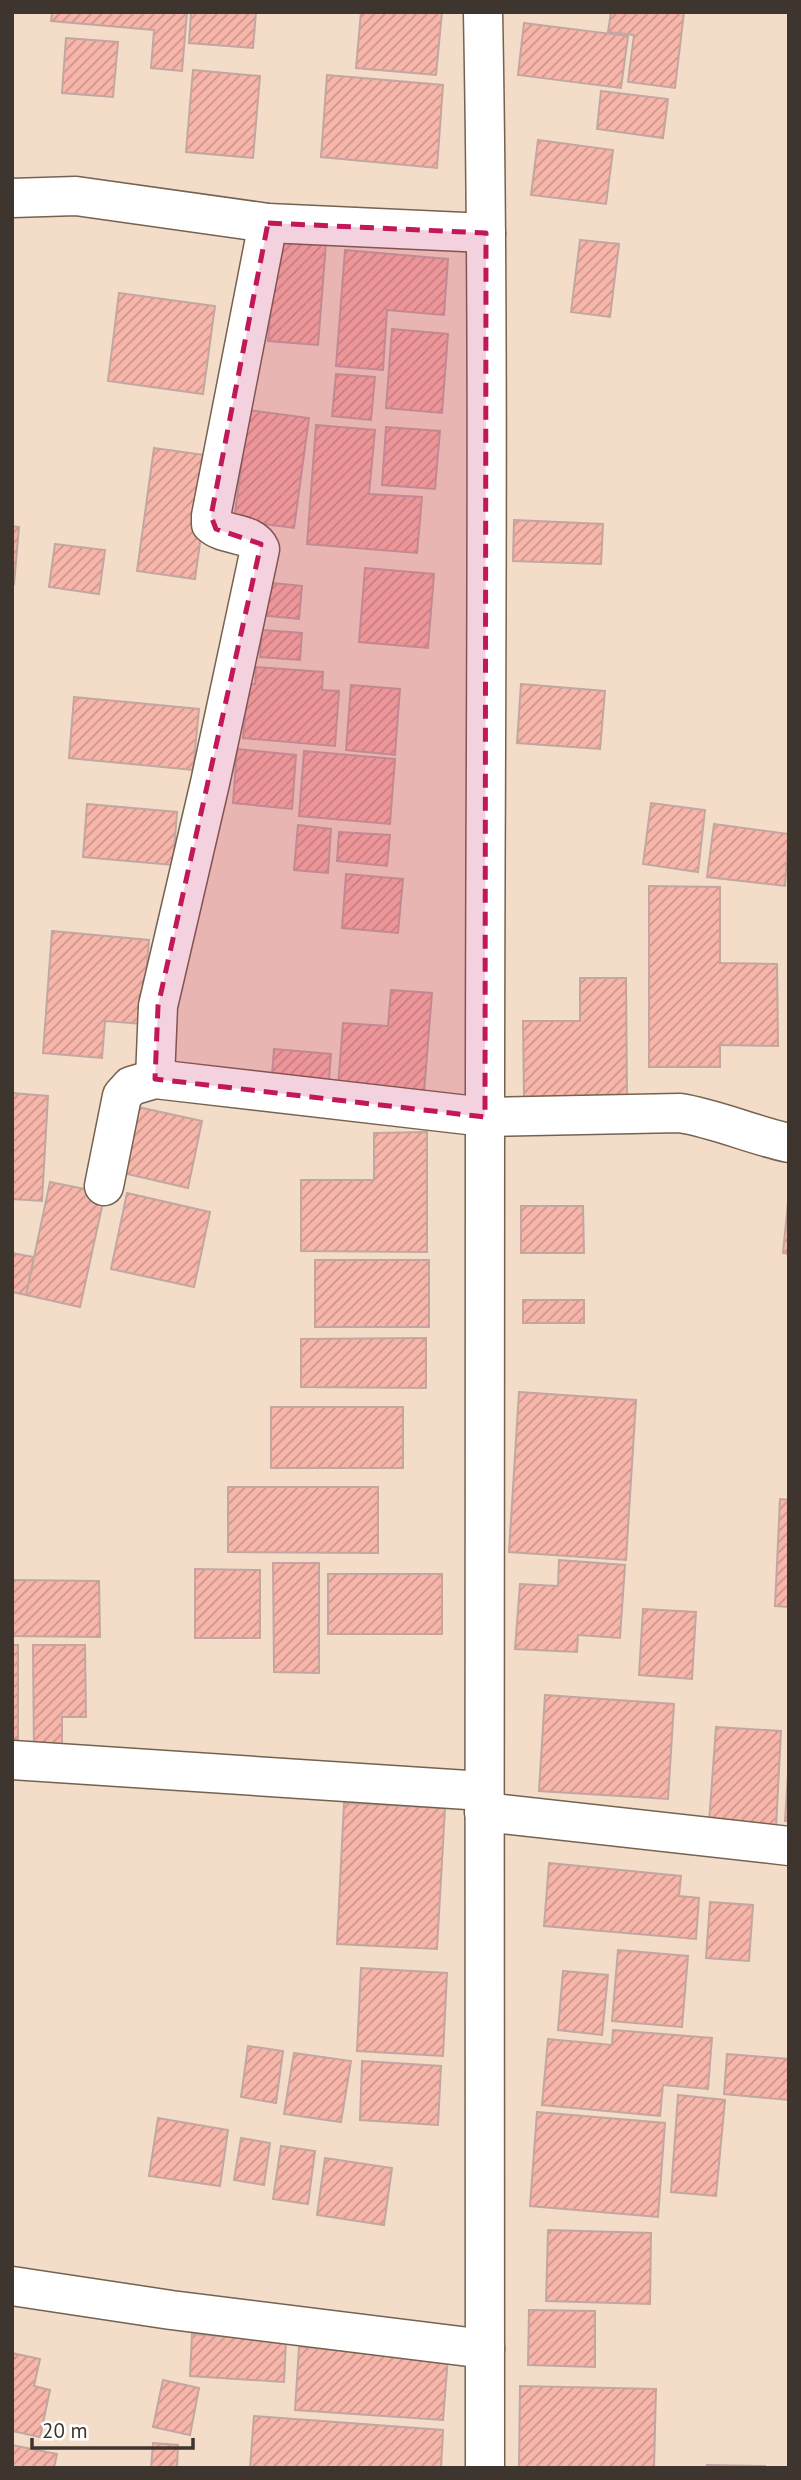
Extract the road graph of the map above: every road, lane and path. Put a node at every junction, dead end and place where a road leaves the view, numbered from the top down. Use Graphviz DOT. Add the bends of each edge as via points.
graph roads {
  1 [pos="483,12"];
  2 [pos="12,198"];
  3 [pos="268,223"];
  4 [pos="486,233"];
  5 [pos="155,1079"];
  6 [pos="485,1117"];
  7 [pos="789,1143"];
  8 [pos="104,1186"];
  9 [pos="12,1760"];
  10 [pos="484,1802"];
  11 [pos="789,1846"];
  12 [pos="12,2286"];
  13 [pos="485,2349"];
  14 [pos="485,2468"];
  1 -- 4 [label="street"];
  2 -- 3 [label="street" via="76,196"];
  3 -- 4 [label="street"];
  3 -- 5 [label="street" via="211,516 216,528 250,538 260,549 158,1006"];
  4 -- 6 [label="street"];
  5 -- 6 [label="street"];
  5 -- 8 [label="street" via="131,1086 122,1096"];
  6 -- 7 [label="street" via="680,1112"];
  6 -- 10 [label="street"];
  9 -- 10 [label="street"];
  10 -- 11 [label="street"];
  10 -- 13 [label="street"];
  12 -- 13 [label="street"];
  13 -- 14 [label="street"];
}
